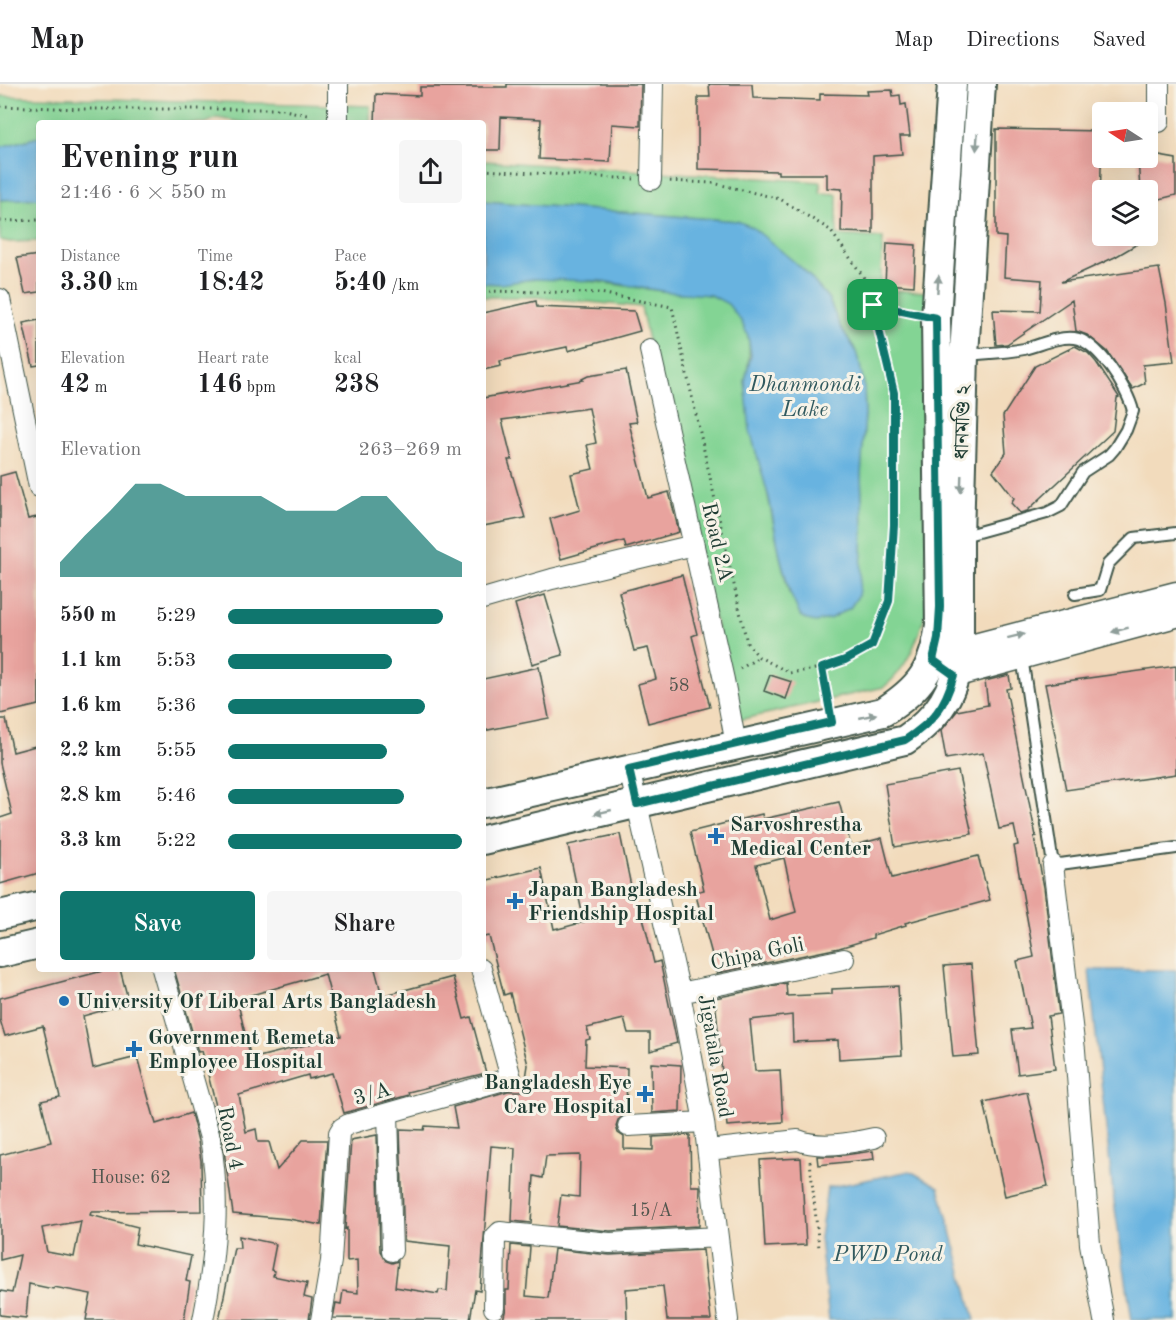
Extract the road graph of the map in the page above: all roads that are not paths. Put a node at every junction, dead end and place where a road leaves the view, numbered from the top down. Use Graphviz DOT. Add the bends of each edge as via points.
graph roads {
  1 [pos="338,84"];
  2 [pos="654,84"];
  3 [pos="952,84"];
  4 [pos="981,84"];
  5 [pos="1159,84"];
  6 [pos="338,120"];
  7 [pos="1158,122"];
  8 [pos="651,180"];
  9 [pos="0,299"];
  10 [pos="650,350"];
  11 [pos="964,355"];
  12 [pos="36,473"];
  13 [pos="1176,533"];
  14 [pos="959,537"];
  15 [pos="694,546"];
  16 [pos="1075,594"];
  17 [pos="1176,594"];
  18 [pos="486,598"];
  19 [pos="1176,615"];
  20 [pos="1022,657"];
  21 [pos="949,662"];
  22 [pos="736,745"];
  23 [pos="629,769"];
  24 [pos="486,802"];
  25 [pos="637,804"];
  26 [pos="486,839"];
  27 [pos="1176,848"];
  28 [pos="1053,865"];
  29 [pos="36,907"];
  30 [pos="0,915"];
  31 [pos="36,945"];
  32 [pos="0,953"];
  33 [pos="844,959"];
  34 [pos="163,972"];
  35 [pos="482,972"];
  36 [pos="680,993"];
  37 [pos="388,1113"];
  38 [pos="704,1122"];
  39 [pos="628,1126"];
  40 [pos="874,1138"];
  41 [pos="708,1150"];
  42 [pos="718,1237"];
  43 [pos="392,1251"];
  44 [pos="494,1308"];
  45 [pos="204,1320"];
  46 [pos="321,1320"];
  47 [pos="728,1320"];
  48 [pos="1104,1320"];
  1 -- 6 [label="street"];
  2 -- 8 [label="street"];
  21 -- 3 [label="main road, ধানমণ্ডি ২, one-way" via="939,631 936,318"];
  4 -- 11 [label="main road, ধানমণ্ডি ২, one-way"];
  5 -- 7 [label="street"];
  9 -- 12 [label="street"];
  10 -- 15 [label="street, Road 2A"];
  11 -- 14 [label="main road, ধানমণ্ডি ২, one-way"];
  11 -- 14 [label="lane" via="1008,352 1077,338 1110,366 1123,384 1133,411 1115,448 1083,472 1061,506"];
  13 -- 16 [label="lane" via="1134,538 1108,564 1100,590"];
  14 -- 21 [label="main road, ধানমণ্ডি ২"];
  15 -- 18 [label="street"];
  15 -- 22 [label="street, Road 2A"];
  21 -- 17 [label="street, one-way"];
  19 -- 20 [label="street, one-way"];
  20 -- 21 [label="street"];
  20 -- 28 [label="lane"];
  22 -- 21 [label="main road, ধানমণ্ডি ২, one-way" via="883,712"];
  21 -- 25 [label="main road, ধানমণ্ডি ২" via="944,704 934,718 905,740"];
  22 -- 23 [label="main road, ধানমণ্ডি ২"];
  23 -- 24 [label="main road, ধানমণ্ডি ২"];
  23 -- 25 [label="street, Jigatala Road"];
  25 -- 26 [label="main road, one-way"];
  25 -- 36 [label="street, Jigatala Road"];
  27 -- 28 [label="lane"];
  28 -- 48 [label="street" via="1075,1050 1090,1244"];
  29 -- 30 [label="main road"];
  31 -- 32 [label="main road"];
  33 -- 36 [label="street, Chipa Goli"];
  34 -- 45 [label="street, Road 4" via="214,1159 216,1225"];
  35 -- 37 [label="street, 3/A" via="511,1078"];
  36 -- 38 [label="street, Jigatala Road"];
  37 -- 43 [label="street"];
  37 -- 46 [label="street, 3/A" via="349,1124 339,1133 331,1262"];
  38 -- 39 [label="street"];
  38 -- 41 [label="street, Jigatala Road"];
  40 -- 41 [label="street" via="809,1144 798,1140"];
  41 -- 42 [label="street, Jigatala Road"];
  42 -- 44 [label="street" via="610,1243 500,1232 495,1237"];
  42 -- 47 [label="street, Jigatala Road"];
}
